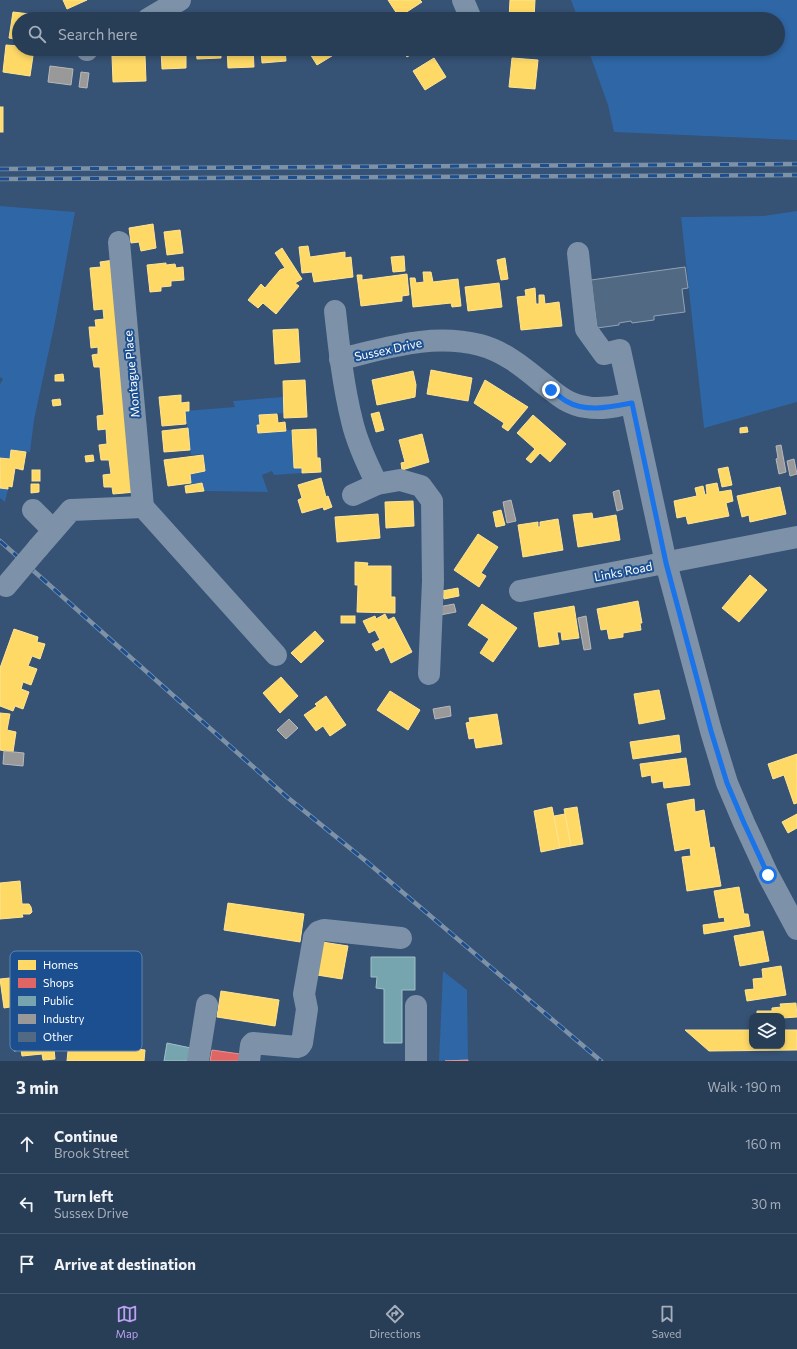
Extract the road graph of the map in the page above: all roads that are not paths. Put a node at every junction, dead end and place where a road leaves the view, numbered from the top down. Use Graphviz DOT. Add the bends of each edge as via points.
graph roads {
  1 [pos="180,0"];
  2 [pos="160,12"];
  3 [pos="119,242"];
  4 [pos="578,253"];
  5 [pos="335,310"];
  6 [pos="340,359"];
  7 [pos="632,403"];
  8 [pos="377,484"];
  9 [pos="353,495"];
  10 [pos="143,507"];
  11 [pos="33,510"];
  12 [pos="53,530"];
  13 [pos="797,537"];
  14 [pos="666,563"];
  15 [pos="2,591"];
  16 [pos="520,591"];
  17 [pos="276,656"];
  18 [pos="429,674"];
  19 [pos="797,929"];
  20 [pos="401,938"];
  21 [pos="207,1005"];
  22 [pos="416,1006"];
  23 [pos="198,1061"];
  24 [pos="249,1061"];
  25 [pos="416,1061"];
  1 -- 2 [label="street"];
  3 -- 10 [label="street, Montague Place"];
  4 -- 7 [label="street" via="586,329 604,354 620,350"];
  5 -- 6 [label="street, Sussex Drive"];
  6 -- 7 [label="street, Sussex Drive" via="403,344 455,340 501,353 567,402 586,408 607,408"];
  6 -- 8 [label="street, Sussex Drive" via="352,421"];
  7 -- 14 [label="street"];
  8 -- 9 [label="street"];
  8 -- 18 [label="street" via="400,480 421,486 432,501 433,581"];
  10 -- 12 [label="street" via="71,510"];
  10 -- 17 [label="street"];
  11 -- 12 [label="street"];
  12 -- 15 [label="street, bridge"];
  13 -- 14 [label="street, Links Road"];
  14 -- 16 [label="street, Links Road"];
  14 -- 19 [label="street" via="727,783 762,862"];
  20 -- 24 [label="street" via="324,930 318,932 314,936 304,994 307,1009 302,1043 297,1047 253,1043"];
  21 -- 23 [label="street"];
  22 -- 25 [label="street"];
}
